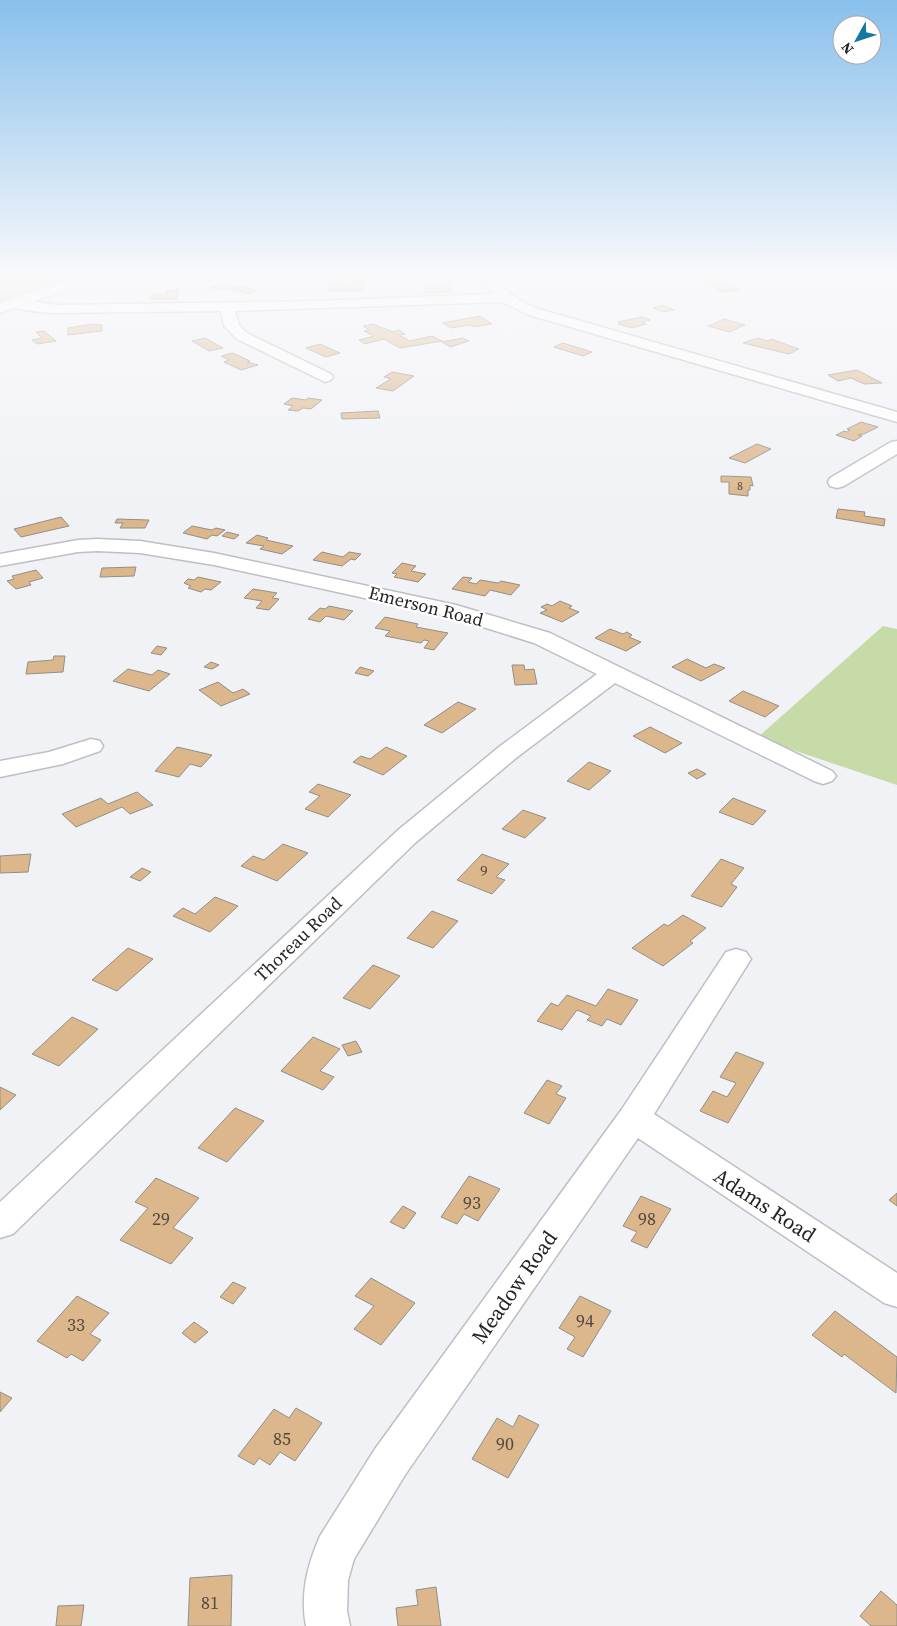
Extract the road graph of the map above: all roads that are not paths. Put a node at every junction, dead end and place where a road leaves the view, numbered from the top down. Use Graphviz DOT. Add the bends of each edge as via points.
graph roads {
  1 [pos="272,351"];
  2 [pos="667,351"];
  3 [pos="325,377"];
  4 [pos="897,417"];
  5 [pos="897,446"];
  6 [pos="837,482"];
  7 [pos="0,560"];
  8 [pos="613,673"];
  9 [pos="90,746"];
  10 [pos="0,769"];
  11 [pos="823,776"];
  12 [pos="736,960"];
  13 [pos="634,1118"];
  14 [pos="0,1224"];
  15 [pos="897,1292"];
  16 [pos="328,1626"];
  1 -- 3 [label="street"];
  2 -- 4 [label="street"];
  5 -- 6 [label="street"];
  7 -- 8 [label="street, Emerson Road" via="97,545 188,554 456,612 542,638"];
  8 -- 11 [label="street, Emerson Road"];
  8 -- 14 [label="street, Thoreau Road" via="474,779 406,837"];
  9 -- 10 [label="street" via="54,759"];
  12 -- 13 [label="street, Meadow Road"];
  13 -- 15 [label="street, Adams Road"];
  13 -- 16 [label="street, Meadow Road" via="390,1462 335,1551 326,1580"];
}
